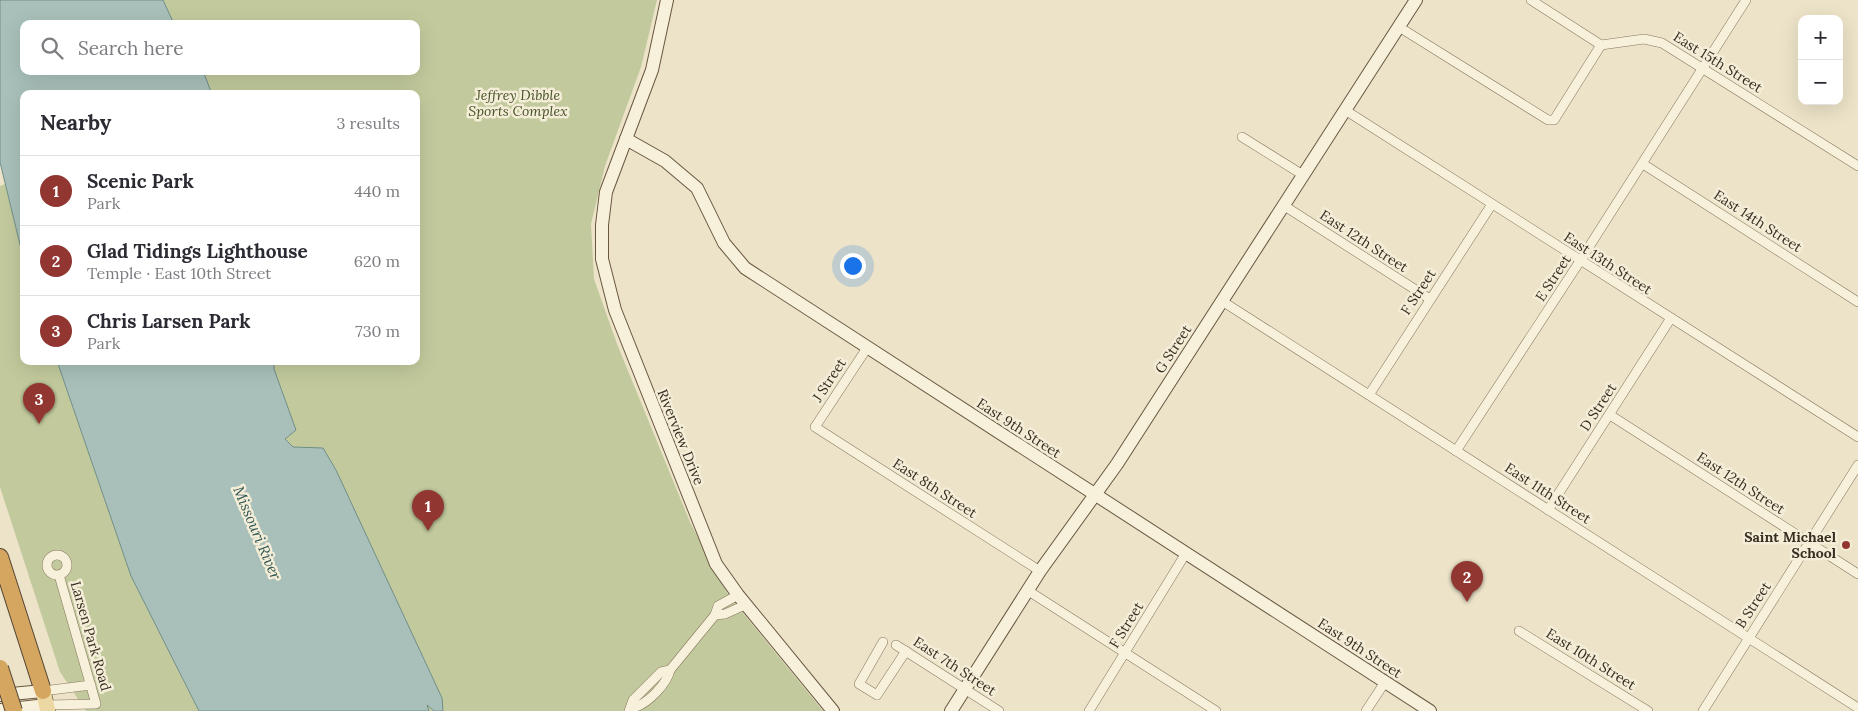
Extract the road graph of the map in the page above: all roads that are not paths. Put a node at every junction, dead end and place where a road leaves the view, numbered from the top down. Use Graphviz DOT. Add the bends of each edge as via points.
graph roads {
  1 [pos="667,0"];
  2 [pos="1416,0"];
  3 [pos="1531,0"];
  4 [pos="1746,0"];
  5 [pos="1399,27"];
  6 [pos="1601,45"];
  7 [pos="1704,69"];
  8 [pos="1345,110"];
  9 [pos="1242,137"];
  10 [pos="626,139"];
  11 [pos="1643,164"];
  12 [pos="1858,166"];
  13 [pos="1303,175"];
  14 [pos="1492,204"];
  15 [pos="1283,205"];
  16 [pos="1580,261"];
  17 [pos="1430,299"];
  18 [pos="1222,301"];
  19 [pos="1858,302"];
  20 [pos="1671,318"];
  21 [pos="867,348"];
  22 [pos="1369,395"];
  23 [pos="1610,415"];
  24 [pos="815,427"];
  25 [pos="1858,437"];
  26 [pos="1456,451"];
  27 [pos="1858,465"];
  28 [pos="1095,494"];
  29 [pos="1548,510"];
  30 [pos="1809,543"];
  31 [pos="1186,553"];
  32 [pos="0,557"];
  33 [pos="1040,571"];
  34 [pos="1858,574"];
  35 [pos="59,575"];
  36 [pos="1027,590"];
  37 [pos="741,600"];
  38 [pos="1519,630"];
  39 [pos="1748,638"];
  40 [pos="884,642"];
  41 [pos="896,645"];
  42 [pos="906,651"];
  43 [pos="1125,652"];
  44 [pos="0,668"];
  45 [pos="1385,682"];
  46 [pos="91,685"];
  47 [pos="965,690"];
  48 [pos="0,694"];
  49 [pos="46,702"];
  50 [pos="1858,708"];
  51 [pos="630,709"];
  52 [pos="0,710"];
  53 [pos="14,711"];
  54 [pos="833,711"];
  55 [pos="951,711"];
  56 [pos="999,711"];
  57 [pos="1088,711"];
  58 [pos="1216,711"];
  59 [pos="1366,711"];
  60 [pos="1430,711"];
  61 [pos="1648,711"];
  62 [pos="1703,711"];
  1 -- 10 [label="main road, Riverview Drive" via="652,70"];
  2 -- 5 [label="main road, G Street"];
  3 -- 6 [label="street"];
  4 -- 7 [label="street"];
  5 -- 6 [label="street" via="1548,120 1554,120"];
  5 -- 8 [label="main road, G Street"];
  6 -- 7 [label="street, East 15th Street" via="1644,40 1662,43"];
  7 -- 11 [label="street, E Street"];
  7 -- 12 [label="street, East 15th Street"];
  8 -- 13 [label="main road, G Street"];
  8 -- 14 [label="street, East 13th Street"];
  9 -- 13 [label="street"];
  10 -- 21 [label="main road, East 9th Street" via="664,161 697,188 724,244 745,268"];
  10 -- 37 [label="main road, Riverview Drive" via="606,192 602,225 604,276 704,537 716,564"];
  11 -- 16 [label="street, E Street"];
  11 -- 19 [label="street, East 14th Street"];
  13 -- 15 [label="main road, G Street"];
  14 -- 16 [label="street, East 13th Street"];
  14 -- 17 [label="street, F Street"];
  15 -- 17 [label="street, East 12th Street"];
  15 -- 18 [label="main road, G Street"];
  16 -- 20 [label="street, East 13th Street"];
  16 -- 26 [label="street, E Street"];
  17 -- 22 [label="street, F Street"];
  18 -- 22 [label="street, East 11th Street"];
  18 -- 28 [label="main road, G Street" via="1118,464"];
  20 -- 23 [label="street, D Street"];
  20 -- 25 [label="street, East 13th Street"];
  21 -- 24 [label="street, J Street"];
  21 -- 28 [label="main road, East 9th Street"];
  22 -- 26 [label="street, East 11th Street"];
  23 -- 29 [label="street, D Street"];
  23 -- 30 [label="street, East 12th Street"];
  24 -- 33 [label="street, East 8th Street"];
  26 -- 29 [label="street, East 11th Street"];
  27 -- 30 [label="street, B Street"];
  28 -- 31 [label="main road, East 9th Street"];
  28 -- 33 [label="main road, G Street"];
  29 -- 39 [label="street, East 11th Street"];
  30 -- 34 [label="street, East 12th Street"];
  30 -- 39 [label="street, B Street"];
  31 -- 43 [label="street, F Street"];
  31 -- 45 [label="main road, East 9th Street"];
  32 -- 49 [label="highway"];
  33 -- 36 [label="main road, G Street"];
  35 -- 46 [label="street, Larsen Park Road"];
  36 -- 43 [label="street"];
  36 -- 47 [label="main road, G Street"];
  37 -- 51 [label="street" via="725,614 715,615 670,670 661,672 633,700"];
  37 -- 54 [label="main road, Riverview Drive"];
  38 -- 61 [label="street, East 10th Street"];
  39 -- 50 [label="street, East 11th Street"];
  39 -- 62 [label="street, B Street"];
  40 -- 42 [label="street" via="859,684 877,695"];
  41 -- 42 [label="street, East 7th Street"];
  42 -- 47 [label="street, East 7th Street"];
  43 -- 57 [label="street, F Street"];
  43 -- 58 [label="street"];
  44 -- 53 [label="highway, bridge"];
  45 -- 59 [label="street"];
  45 -- 60 [label="main road, East 9th Street"];
  46 -- 49 [label="street"];
  46 -- 49 [label="street, Larsen Park Road" via="96,704"];
  47 -- 55 [label="main road, G Street"];
  47 -- 56 [label="street, East 7th Street"];
  48 -- 49 [label="main road"];
  49 -- 52 [label="main road"];
}
